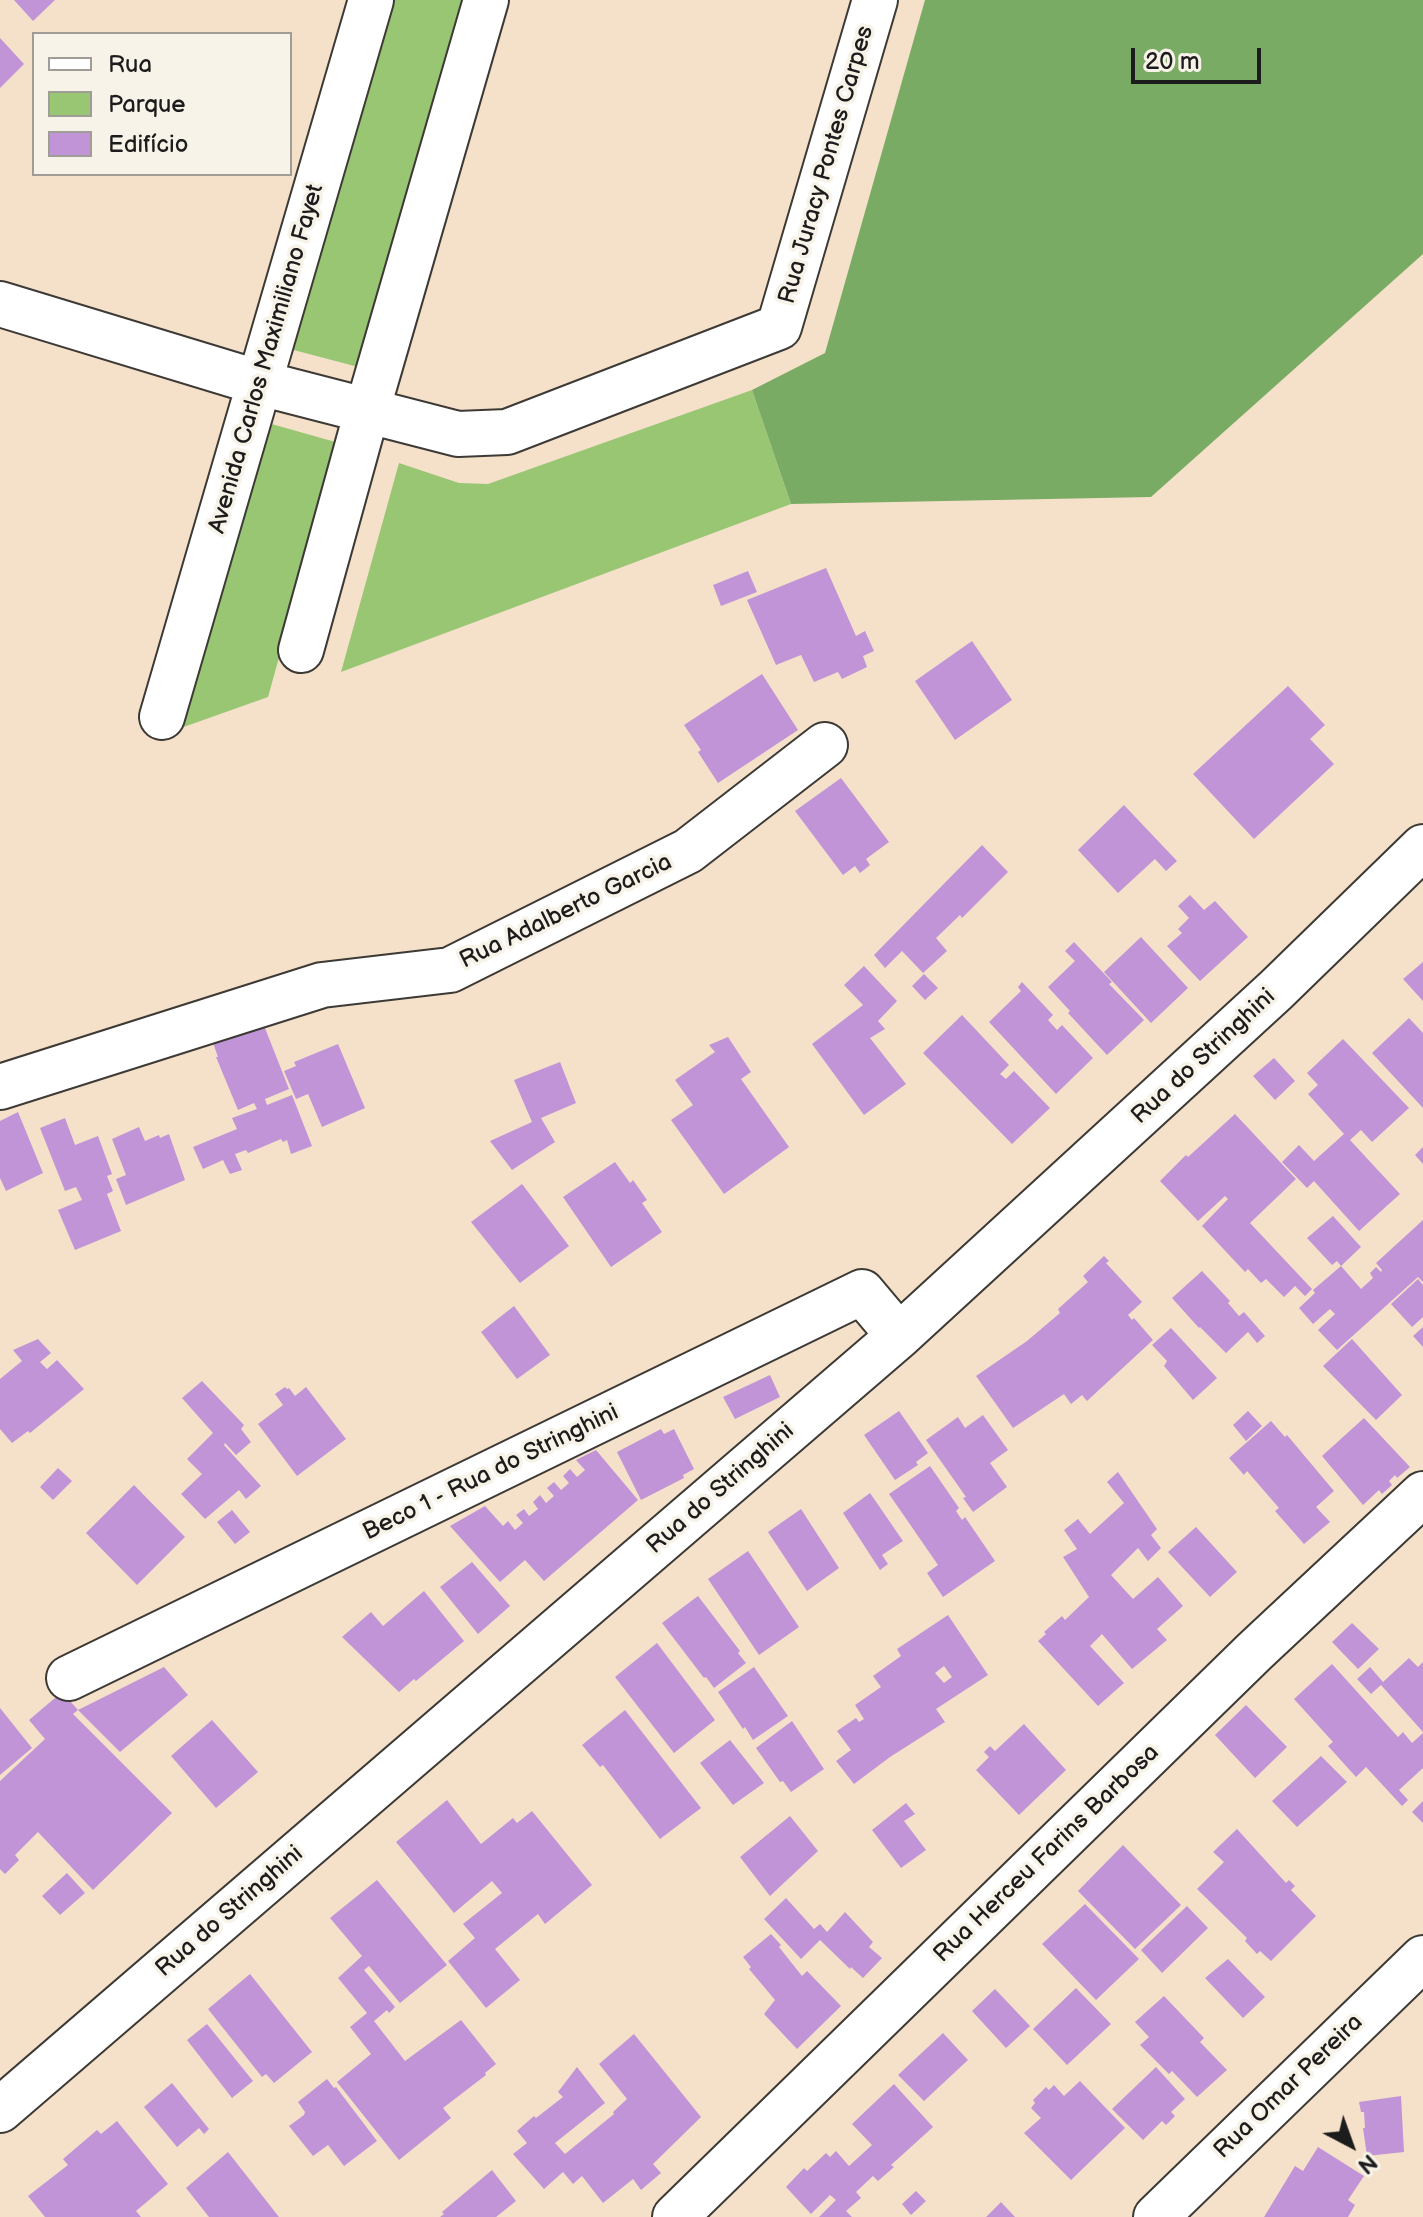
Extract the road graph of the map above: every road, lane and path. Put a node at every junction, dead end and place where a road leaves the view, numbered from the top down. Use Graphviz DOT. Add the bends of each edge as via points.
graph roads {
  1 [pos="371,0"];
  2 [pos="486,0"];
  3 [pos="875,0"];
  4 [pos="0,304"];
  5 [pos="260,383"];
  6 [pos="367,411"];
  7 [pos="301,650"];
  8 [pos="162,717"];
  9 [pos="825,745"];
  10 [pos="1423,847"];
  11 [pos="0,1087"];
  12 [pos="899,1336"];
  13 [pos="1423,1494"];
  14 [pos="69,1678"];
  15 [pos="1423,1958"];
  16 [pos="0,2110"];
  17 [pos="675,2217"];
  18 [pos="1156,2217"];
  1 -- 5 [label="street, Avenida Carlos Maximiliano Fayet"];
  2 -- 6 [label="street"];
  3 -- 6 [label="street, Rua Juracy Pontes Carpes" via="779,327 507,432 458,434"];
  4 -- 5 [label="street"];
  5 -- 6 [label="street"];
  5 -- 8 [label="street, Avenida Carlos Maximiliano Fayet"];
  6 -- 7 [label="street"];
  9 -- 11 [label="street, Rua Adalberto Garcia" via="688,851 450,970 322,985"];
  10 -- 12 [label="street, Rua do Stringhini" via="1276,990"];
  12 -- 14 [label="street, Beco 1 - Rua do Stringhini" via="862,1292"];
  12 -- 16 [label="street, Rua do Stringhini"];
  13 -- 17 [label="street, Rua Herceu Farins Barbosa"];
  15 -- 18 [label="street, Rua Omar Pereira"];
}
